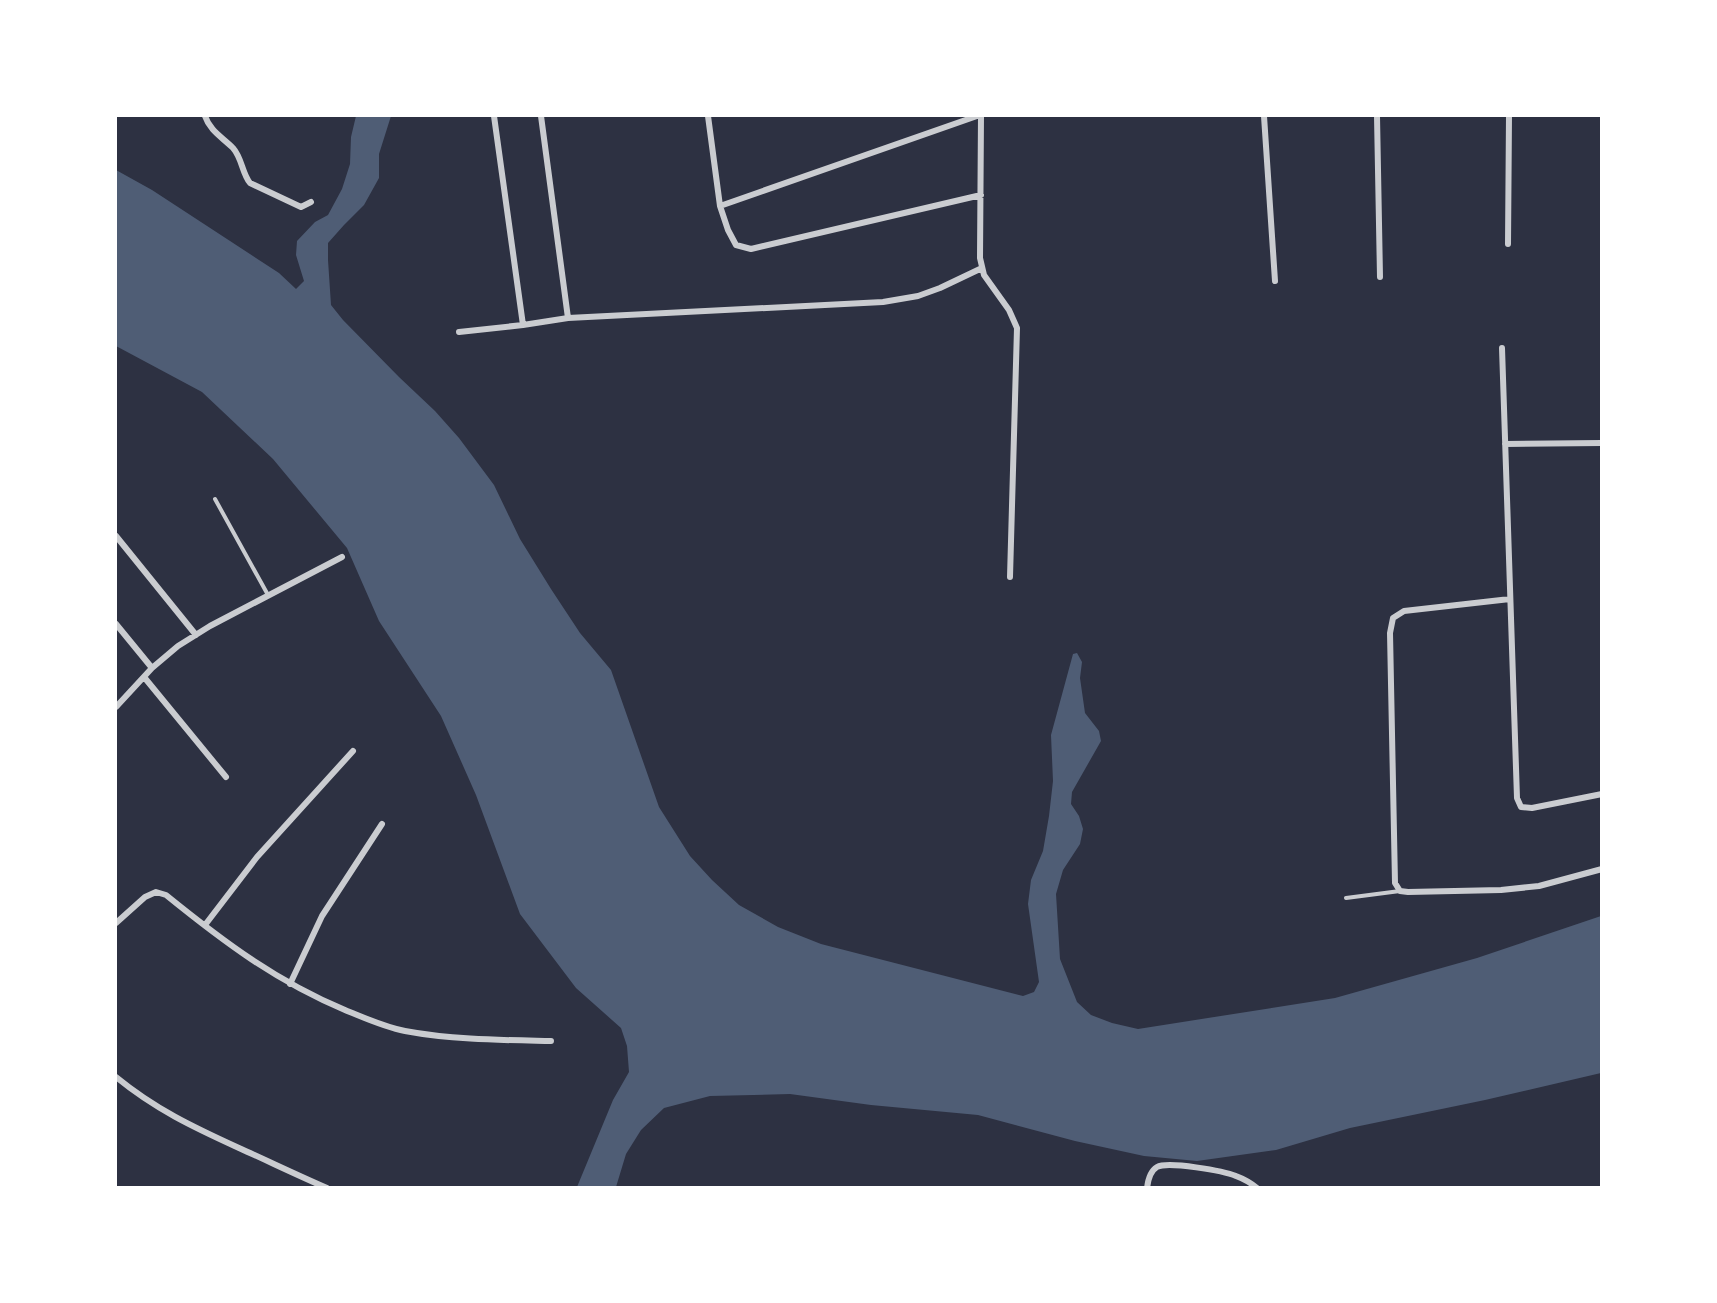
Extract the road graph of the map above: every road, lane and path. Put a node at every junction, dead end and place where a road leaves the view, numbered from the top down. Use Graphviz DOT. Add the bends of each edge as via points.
graph roads {
  1 [pos="205,116"];
  2 [pos="494,116"];
  3 [pos="541,116"];
  4 [pos="708,116"];
  5 [pos="979,116"];
  6 [pos="1264,116"];
  7 [pos="1377,116"];
  8 [pos="1509,116"];
  9 [pos="981,195"];
  10 [pos="311,202"];
  11 [pos="720,206"];
  12 [pos="1508,244"];
  13 [pos="982,268"];
  14 [pos="1380,277"];
  15 [pos="1275,281"];
  16 [pos="568,318"];
  17 [pos="523,325"];
  18 [pos="459,332"];
  19 [pos="1503,348"];
  20 [pos="1602,443"];
  21 [pos="1505,444"];
  22 [pos="215,499"];
  23 [pos="116,536"];
  24 [pos="342,557"];
  25 [pos="1010,577"];
  26 [pos="268,596"];
  27 [pos="1510,599"];
  28 [pos="116,624"];
  29 [pos="196,635"];
  30 [pos="152,668"];
  31 [pos="144,677"];
  32 [pos="116,707"];
  33 [pos="353,751"];
  34 [pos="226,777"];
  35 [pos="1602,794"];
  36 [pos="382,824"];
  37 [pos="1602,869"];
  38 [pos="1400,891"];
  39 [pos="1346,897"];
  40 [pos="116,923"];
  41 [pos="206,925"];
  42 [pos="290,984"];
  43 [pos="550,1041"];
  44 [pos="116,1077"];
  45 [pos="327,1188"];
  46 [pos="1147,1188"];
  47 [pos="1257,1188"];
  1 -- 10 [label="street" via="213,130 233,148 250,183 301,207"];
  2 -- 17 [label="street"];
  3 -- 16 [label="street"];
  4 -- 11 [label="street"];
  5 -- 9 [label="street"];
  5 -- 11 [label="street"];
  6 -- 15 [label="street"];
  7 -- 14 [label="street"];
  8 -- 12 [label="street"];
  9 -- 11 [label="street" via="751,249 736,245"];
  9 -- 13 [label="street"];
  13 -- 16 [label="street" via="918,296 883,302"];
  13 -- 25 [label="street" via="1017,328"];
  16 -- 17 [label="street"];
  17 -- 18 [label="street"];
  19 -- 21 [label="street"];
  20 -- 21 [label="street"];
  21 -- 27 [label="street"];
  22 -- 26 [label="lane"];
  23 -- 29 [label="street"];
  24 -- 26 [label="street"];
  26 -- 29 [label="street"];
  27 -- 35 [label="street" via="1517,798 1521,807"];
  27 -- 38 [label="street" via="1404,611 1393,618 1390,633 1395,883"];
  28 -- 30 [label="street"];
  29 -- 30 [label="street"];
  30 -- 31 [label="street"];
  31 -- 32 [label="street"];
  31 -- 34 [label="street"];
  33 -- 41 [label="street" via="256,857"];
  36 -- 42 [label="street" via="322,916"];
  37 -- 38 [label="street" via="1539,886"];
  38 -- 39 [label="lane"];
  40 -- 41 [label="street" via="156,892 166,895"];
  41 -- 42 [label="street"];
  42 -- 43 [label="street" via="375,1023 404,1031 456,1039"];
  44 -- 45 [label="street" via="167,1113"];
  46 -- 47 [label="street" via="1153,1171 1170,1164 1223,1172"];
}
